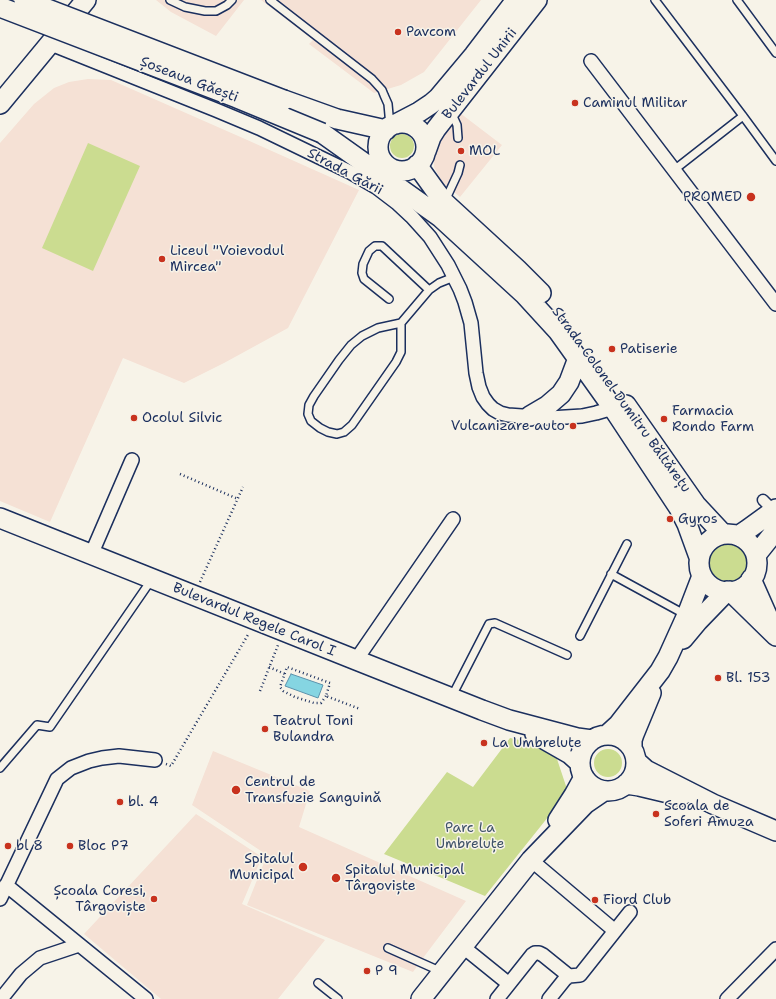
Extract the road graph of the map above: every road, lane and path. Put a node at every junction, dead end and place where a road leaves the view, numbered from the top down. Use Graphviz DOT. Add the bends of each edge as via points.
graph roads {
  1 [pos="24,0"];
  2 [pos="86,0"];
  3 [pos="170,0"];
  4 [pos="232,0"];
  5 [pos="270,0"];
  6 [pos="516,0"];
  7 [pos="537,0"];
  8 [pos="655,0"];
  9 [pos="737,0"];
  10 [pos="0,7"];
  11 [pos="51,44"];
  12 [pos="776,53"];
  13 [pos="591,61"];
  14 [pos="0,104"];
  15 [pos="450,111"];
  16 [pos="743,116"];
  17 [pos="324,124"];
  18 [pos="391,127"];
  19 [pos="458,138"];
  20 [pos="379,150"];
  21 [pos="773,151"];
  22 [pos="421,158"];
  23 [pos="776,161"];
  24 [pos="460,165"];
  25 [pos="398,170"];
  26 [pos="674,170"];
  27 [pos="442,209"];
  28 [pos="454,277"];
  29 [pos="429,290"];
  30 [pos="389,299"];
  31 [pos="776,304"];
  32 [pos="401,323"];
  33 [pos="578,358"];
  34 [pos="612,408"];
  35 [pos="530,416"];
  36 [pos="132,460"];
  37 [pos="180,474"];
  38 [pos="243,488"];
  39 [pos="238,499"];
  40 [pos="772,508"];
  41 [pos="703,512"];
  42 [pos="683,516"];
  43 [pos="0,518"];
  44 [pos="453,519"];
  45 [pos="776,530"];
  46 [pos="731,535"];
  47 [pos="627,544"];
  48 [pos="91,555"];
  49 [pos="756,555"];
  50 [pos="700,557"];
  51 [pos="611,574"];
  52 [pos="702,576"];
  53 [pos="152,579"];
  54 [pos="751,579"];
  55 [pos="729,591"];
  56 [pos="194,596"];
  57 [pos="687,615"];
  58 [pos="257,621"];
  59 [pos="283,632"];
  60 [pos="776,632"];
  61 [pos="580,636"];
  62 [pos="776,636"];
  63 [pos="567,655"];
  64 [pos="356,660"];
  65 [pos="664,664"];
  66 [pos="269,667"];
  67 [pos="285,674"];
  68 [pos="260,691"];
  69 [pos="326,696"];
  70 [pos="451,698"];
  71 [pos="360,709"];
  72 [pos="509,720"];
  73 [pos="600,738"];
  74 [pos="634,754"];
  75 [pos="155,760"];
  76 [pos="0,768"];
  77 [pos="582,770"];
  78 [pos="626,784"];
  79 [pos="604,791"];
  80 [pos="713,804"];
  81 [pos="776,831"];
  82 [pos="533,858"];
  83 [pos="6,885"];
  84 [pos="0,899"];
  85 [pos="630,912"];
  86 [pos="615,931"];
  87 [pos="79,945"];
  88 [pos="462,946"];
  89 [pos="388,948"];
  90 [pos="776,949"];
  91 [pos="442,972"];
  92 [pos="569,976"];
  93 [pos="318,983"];
  94 [pos="509,984"];
  95 [pos="1,999"];
  96 [pos="146,999"];
  97 [pos="338,999"];
  98 [pos="421,999"];
  99 [pos="497,999"];
  100 [pos="549,999"];
  101 [pos="728,999"];
  1 -- 17 [label="main road, Șoseaua Găești, bridge" via="277,97"];
  2 -- 11 [label="main road"];
  3 -- 4 [label="lane" via="185,7 216,11"];
  5 -- 18 [label="lane" via="372,79 382,90 388,104"];
  6 -- 18 [label="main road, Bulevardul Unirii" via="438,98"];
  7 -- 15 [label="main road, Bulevardul Unirii"];
  8 -- 16 [label="lane"];
  9 -- 12 [label="lane"];
  10 -- 17 [label="main road, Șoseaua Găești, bridge" via="237,98"];
  11 -- 14 [label="main road"];
  11 -- 28 [label="street, Strada Gării" via="259,128 367,181 401,206 419,224 436,245"];
  13 -- 26 [label="street"];
  15 -- 19 [label="lane"];
  15 -- 22 [label="main road, Bulevardul Unirii" via="434,133"];
  16 -- 21 [label="lane"];
  16 -- 26 [label="lane"];
  17 -- 18 [label="main road, Șoseaua Găești" via="352,123"];
  17 -- 20 [label="main road, Șoseaua Găești"];
  17 -- 27 [label="main road, Strada Colonel Dumitru Băltărețu"];
  18 -- 20 [label="main road" via="380,138"];
  18 -- 22 [label="main road" via="401,123 418,129 426,144"];
  20 -- 25 [label="main road" via="385,162"];
  21 -- 23 [label="lane"];
  22 -- 25 [label="main road" via="407,170"];
  22 -- 27 [label="main road, Strada Colonel Dumitru Băltărețu" via="428,181"];
  24 -- 27 [label="lane"];
  25 -- 27 [label="main road"];
  26 -- 31 [label="street"];
  27 -- 33 [label="main road, Strada Colonel Dumitru Băltărețu" via="558,331"];
  27 -- 41 [label="main road, Strada Colonel Dumitru Băltărețu" via="533,285 563,316"];
  28 -- 29 [label="lane"];
  28 -- 35 [label="street, Strada Gării" via="471,323 476,373 483,397 500,413"];
  29 -- 30 [label="lane" via="382,246 376,246 369,252 362,272 364,279"];
  29 -- 32 [label="lane"];
  32 -- 32 [label="lane" via="401,352 352,425 337,434 328,432 311,421 308,414 309,405 351,345 378,328"];
  33 -- 34 [label="main road, Strada Colonel Dumitru Băltărețu"];
  33 -- 35 [label="main road" via="569,382 561,394 552,403"];
  34 -- 35 [label="street, Strada Gării" via="578,416"];
  34 -- 42 [label="main road, Strada Colonel Dumitru Băltărețu"];
  36 -- 48 [label="street"];
  37 -- 39 [label="path"];
  38 -- 39 [label="path"];
  39 -- 56 [label="path"];
  40 -- 46 [label="main road"];
  41 -- 42 [label="street"];
  41 -- 46 [label="main road, Strada Colonel Dumitru Băltărețu"];
  42 -- 50 [label="main road, Strada Colonel Dumitru Băltărețu"];
  43 -- 48 [label="main road, Bulevardul Regele Carol I"];
  44 -- 64 [label="street"];
  45 -- 49 [label="main road"];
  46 -- 49 [label="main road" via="748,542"];
  46 -- 50 [label="main road" via="717,536 708,541"];
  47 -- 51 [label="lane"];
  48 -- 53 [label="main road, Bulevardul Regele Carol I"];
  49 -- 54 [label="main road" via="756,568"];
  50 -- 52 [label="main road" via="699,567"];
  51 -- 57 [label="lane"];
  51 -- 61 [label="lane"];
  52 -- 55 [label="main road" via="712,587"];
  52 -- 57 [label="main road"];
  53 -- 56 [label="main road, Bulevardul Regele Carol I"];
  53 -- 76 [label="lane" via="50,727 37,726"];
  54 -- 55 [label="main road" via="742,588"];
  54 -- 60 [label="main road"];
  55 -- 62 [label="main road"];
  55 -- 65 [label="main road" via="698,621"];
  56 -- 58 [label="main road, Bulevardul Regele Carol I"];
  57 -- 65 [label="main road"];
  58 -- 59 [label="main road, Bulevardul Regele Carol I"];
  58 -- 75 [label="path" via="171,766"];
  59 -- 64 [label="main road, Bulevardul Regele Carol I"];
  59 -- 66 [label="path"];
  63 -- 70 [label="lane" via="496,623 489,624"];
  64 -- 70 [label="main road, Bulevardul Regele Carol I"];
  65 -- 73 [label="main road" via="618,725"];
  65 -- 74 [label="main road" via="632,740"];
  66 -- 67 [label="path"];
  66 -- 68 [label="path"];
  67 -- 69 [label="path" via="287,667 330,683"];
  67 -- 69 [label="path" via="280,687 283,691 314,703 321,703"];
  69 -- 71 [label="path"];
  70 -- 72 [label="main road, Bulevardul Regele Carol I"];
  72 -- 73 [label="main road, Bulevardul Regele Carol I" via="577,738"];
  72 -- 77 [label="main road, Bulevardul Regele Carol I" via="570,754"];
  73 -- 74 [label="main road" via="620,738"];
  73 -- 77 [label="main road" via="583,750"];
  74 -- 78 [label="main road" via="634,772"];
  74 -- 80 [label="main road" via="646,770"];
  75 -- 83 [label="street" via="119,756 102,758 71,768 57,779"];
  77 -- 79 [label="main road" via="592,786"];
  77 -- 82 [label="main road" via="574,796"];
  78 -- 79 [label="main road" via="616,790"];
  78 -- 80 [label="main road"];
  79 -- 82 [label="main road" via="586,804"];
  80 -- 81 [label="main road"];
  82 -- 86 [label="street"];
  82 -- 88 [label="main road"];
  83 -- 84 [label="street"];
  83 -- 87 [label="street"];
  85 -- 86 [label="street"];
  86 -- 92 [label="street" via="580,975"];
  87 -- 95 [label="street" via="40,958 20,974"];
  87 -- 96 [label="street"];
  88 -- 91 [label="main road"];
  88 -- 94 [label="street"];
  89 -- 91 [label="lane"];
  90 -- 101 [label="street"];
  91 -- 98 [label="main road"];
  92 -- 94 [label="street" via="543,955 535,953"];
  92 -- 100 [label="street"];
  93 -- 97 [label="lane"];
  94 -- 99 [label="street"];
}
